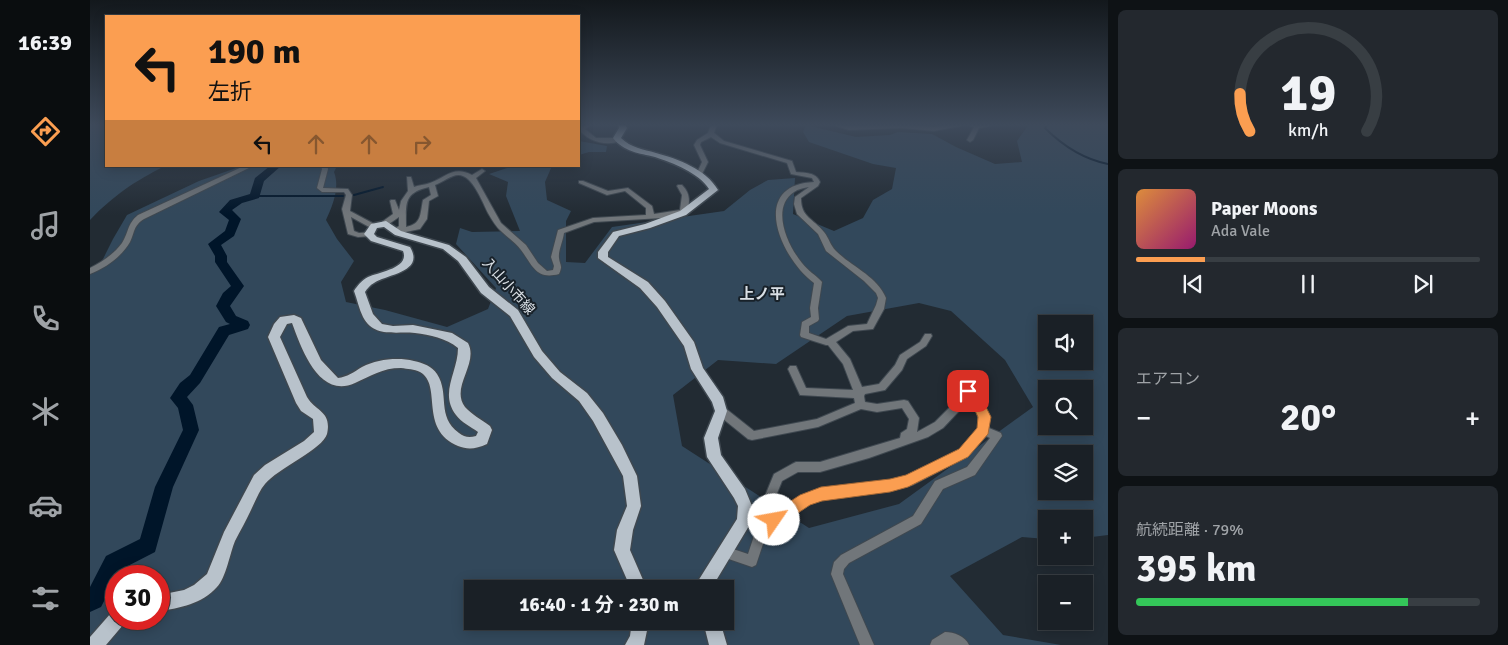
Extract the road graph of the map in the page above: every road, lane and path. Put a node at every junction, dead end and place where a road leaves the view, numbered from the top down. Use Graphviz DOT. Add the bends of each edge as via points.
graph roads {
  1 [pos="650,154"];
  2 [pos="701,154"];
  3 [pos="763,154"];
  4 [pos="248,167"];
  5 [pos="324,167"];
  6 [pos="455,170"];
  7 [pos="482,171"];
  8 [pos="700,175"];
  9 [pos="409,178"];
  10 [pos="472,178"];
  11 [pos="581,182"];
  12 [pos="817,182"];
  13 [pos="432,185"];
  14 [pos="680,186"];
  15 [pos="411,191"];
  16 [pos="435,196"];
  17 [pos="393,201"];
  18 [pos="442,202"];
  19 [pos="347,212"];
  20 [pos="683,213"];
  21 [pos="650,216"];
  22 [pos="375,228"];
  23 [pos="396,232"];
  24 [pos="90,271"];
  25 [pos="928,336"];
  26 [pos="830,341"];
  27 [pos="793,369"];
  28 [pos="859,400"];
  29 [pos="722,411"];
  30 [pos="984,430"];
  31 [pos="905,441"];
  32 [pos="744,514"];
  33 [pos="724,552"];
  34 [pos="635,580"];
  35 [pos="707,580"];
  36 [pos="170,601"];
  37 [pos="108,630"];
  38 [pos="640,630"];
  39 [pos="714,630"];
  40 [pos="95,645"];
  41 [pos="634,645"];
  42 [pos="718,645"];
  43 [pos="867,645"];
  44 [pos="937,645"];
  45 [pos="962,645"];
  1 -- 8 [label="main road"];
  2 -- 8 [label="street" via="705,162"];
  3 -- 12 [label="street" via="790,162 793,173 815,177"];
  4 -- 24 [label="street" via="141,217 131,225 122,246"];
  5 -- 19 [label="street" via="320,188 346,190 349,195"];
  6 -- 10 [label="street"];
  6 -- 13 [label="street"];
  7 -- 10 [label="street"];
  8 -- 20 [label="main road" via="714,190"];
  9 -- 15 [label="street"];
  10 -- 21 [label="street" via="497,223 522,246 537,267 550,274 556,272 558,266 554,257 561,232 592,220"];
  11 -- 21 [label="street" via="607,193 626,189 650,207"];
  12 -- 26 [label="street" via="790,191 778,210 778,220 792,254 805,272 818,282 815,319 805,324 804,335"];
  12 -- 26 [label="street" via="798,197 802,217 820,231 829,250 868,281 882,300 870,327 850,328"];
  13 -- 15 [label="street"];
  13 -- 16 [label="street"];
  14 -- 20 [label="street" via="686,194"];
  15 -- 23 [label="street" via="401,217 403,227"];
  16 -- 18 [label="street"];
  16 -- 23 [label="street" via="426,200 423,219 417,228"];
  17 -- 22 [label="street" via="397,215"];
  19 -- 22 [label="street"];
  19 -- 22 [label="street" via="351,232 358,235"];
  20 -- 21 [label="street"];
  20 -- 29 [label="main road" via="616,234 603,252 603,258 644,285 661,304 690,345 697,369"];
  22 -- 23 [label="main road, 入山小市線" via="392,227"];
  22 -- 36 [label="main road" via="374,239 407,249 410,253 403,267 371,280 359,291 368,316 378,327 413,329 452,337 464,346 464,361 454,400 461,412 485,430 482,440 469,444 462,442 442,426 436,380 430,371 409,365 387,364 340,383 334,381 304,342 297,321 284,320 274,337 300,399 306,408 319,416 320,434 259,480 233,529 213,580 186,598"];
  23 -- 34 [label="main road, 入山小市線" via="446,248 462,259 485,290 514,313 538,354 556,375 583,396 598,417 630,476 634,506 622,550"];
  25 -- 28 [label="street" via="923,344 904,357 882,387 862,391"];
  26 -- 28 [label="street" via="842,353"];
  27 -- 28 [label="street" via="804,392"];
  28 -- 29 [label="street" via="818,423 752,436"];
  28 -- 31 [label="street" via="877,408 904,404 914,418 912,432 905,436"];
  29 -- 32 [label="main road" via="711,438 712,450 740,494 745,506"];
  30 -- 31 [label="street" via="984,417 973,395 968,391 955,390 956,407 940,425"];
  30 -- 33 [label="street" via="964,453 908,481 821,494 805,500 761,531 752,561"];
  30 -- 43 [label="street" via="997,436 971,471 939,486 917,520 845,559 838,566 837,574"];
  31 -- 32 [label="street" via="820,466 796,467 778,478 763,514"];
  32 -- 33 [label="main road" via="744,521"];
  33 -- 35 [label="main road"];
  37 -- 40 [label="main road"];
  38 -- 41 [label="main road"];
  39 -- 42 [label="main road"];
  44 -- 45 [label="street" via="945,639"];
}
